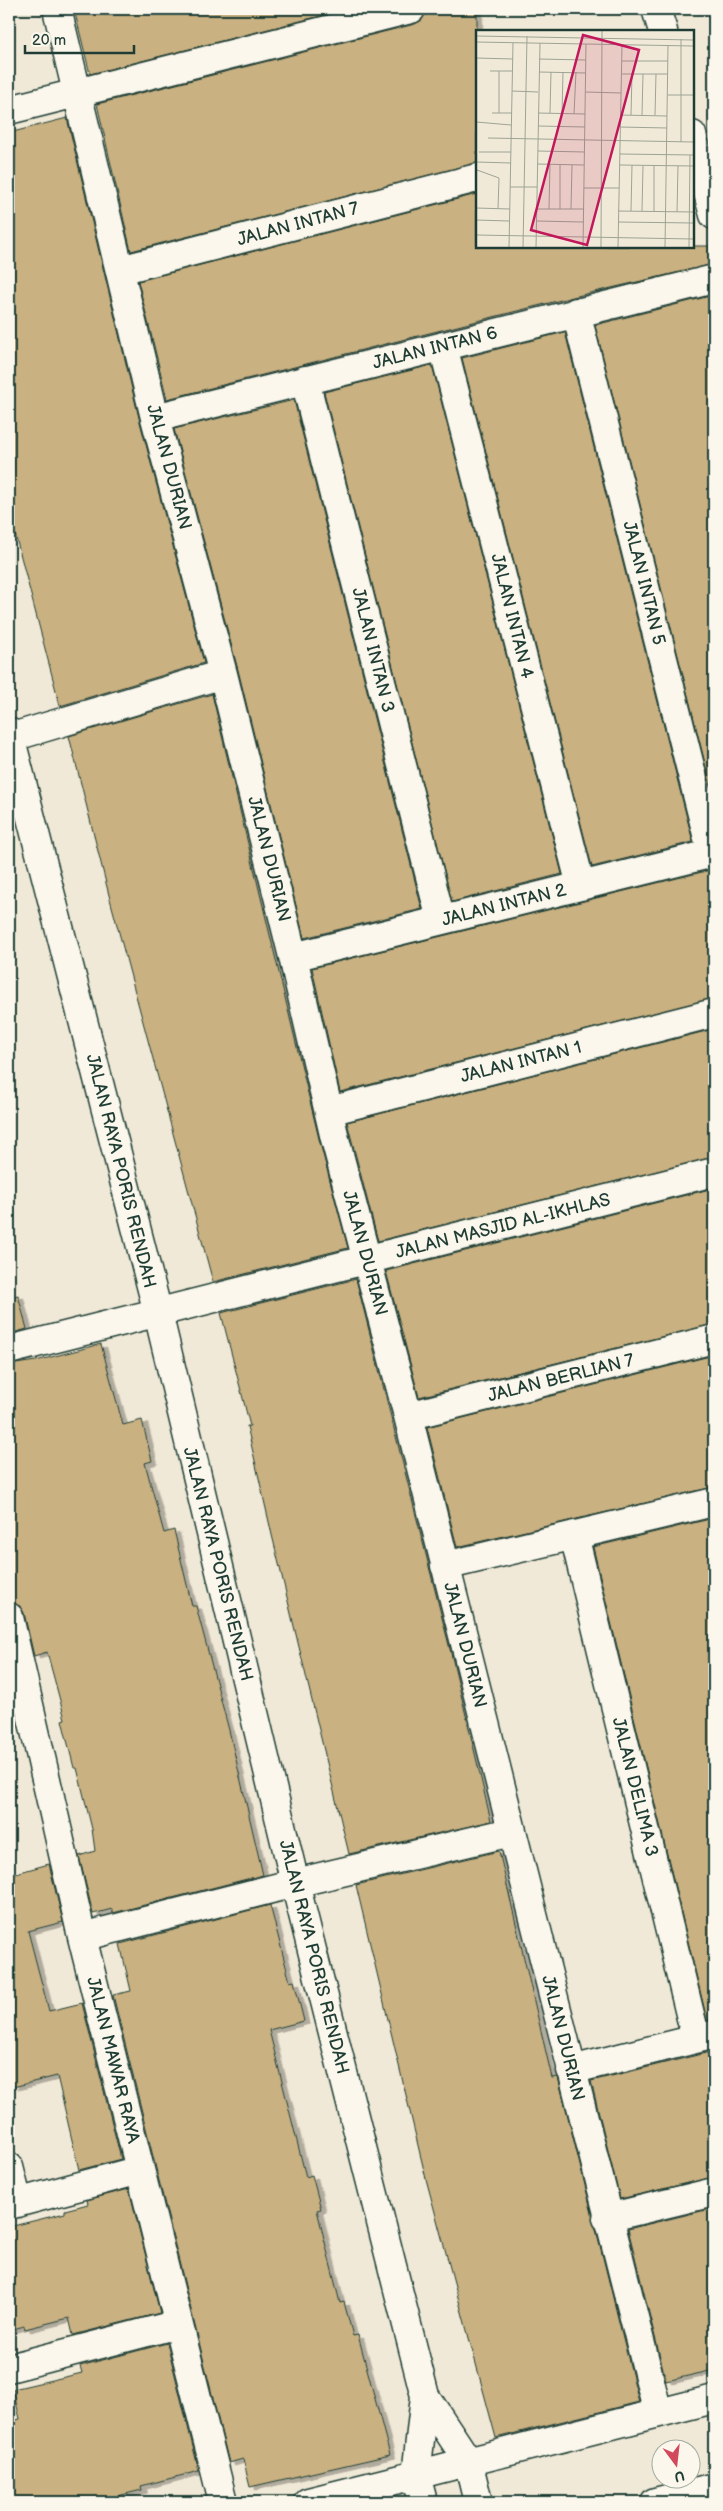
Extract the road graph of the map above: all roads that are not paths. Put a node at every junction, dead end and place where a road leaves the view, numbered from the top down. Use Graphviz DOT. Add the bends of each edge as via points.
graph roads {
  1 [pos="57,9"];
  2 [pos="411,9"];
  3 [pos="656,9"];
  4 [pos="663,30"];
  5 [pos="77,92"];
  6 [pos="9,110"];
  7 [pos="693,139"];
  8 [pos="476,178"];
  9 [pos="714,215"];
  10 [pos="120,270"];
  11 [pos="714,279"];
  12 [pos="576,312"];
  13 [pos="443,346"];
  14 [pos="305,380"];
  15 [pos="155,418"];
  16 [pos="223,674"];
  17 [pos="9,736"];
  18 [pos="713,853"];
  19 [pos="581,886"];
  20 [pos="441,920"];
  21 [pos="293,956"];
  22 [pos="714,1013"];
  23 [pos="329,1111"];
  24 [pos="714,1172"];
  25 [pos="367,1260"];
  26 [pos="167,1311"];
  27 [pos="714,1340"];
  28 [pos="9,1350"];
  29 [pos="408,1416"];
  30 [pos="714,1502"];
  31 [pos="574,1535"];
  32 [pos="445,1566"];
  33 [pos="9,1617"];
  34 [pos="15,1673"];
  35 [pos="511,1832"];
  36 [pos="295,1883"];
  37 [pos="82,1937"];
  38 [pos="705,2036"];
  39 [pos="571,2070"];
  40 [pos="9,2166"];
  41 [pos="140,2170"];
  42 [pos="714,2192"];
  43 [pos="13,2204"];
  44 [pos="607,2218"];
  45 [pos="178,2324"];
  46 [pos="9,2368"];
  47 [pos="425,2396"];
  48 [pos="714,2399"];
  49 [pos="658,2413"];
  50 [pos="468,2460"];
  51 [pos="416,2475"];
  52 [pos="714,2487"];
  53 [pos="223,2502"];
  54 [pos="308,2502"];
  55 [pos="423,2502"];
  56 [pos="478,2502"];
  57 [pos="655,2502"];
  1 -- 5 [label="street, JALAN DURIAN"];
  2 -- 5 [label="street"];
  3 -- 4 [label="street"];
  5 -- 6 [label="street"];
  5 -- 10 [label="street, JALAN DURIAN"];
  7 -- 9 [label="street"];
  8 -- 10 [label="street, JALAN INTAN 7"];
  10 -- 15 [label="street, JALAN DURIAN"];
  11 -- 12 [label="street, JALAN INTAN 6"];
  12 -- 13 [label="street, JALAN INTAN 6"];
  12 -- 18 [label="street, JALAN INTAN 5"];
  13 -- 14 [label="street, JALAN INTAN 6"];
  13 -- 19 [label="street, JALAN INTAN 4"];
  14 -- 15 [label="street, JALAN INTAN 6"];
  14 -- 20 [label="street, JALAN INTAN 3"];
  15 -- 16 [label="street, JALAN DURIAN"];
  16 -- 17 [label="street"];
  16 -- 21 [label="street, JALAN DURIAN"];
  17 -- 26 [label="street, JALAN RAYA PORIS RENDAH"];
  18 -- 19 [label="street, JALAN INTAN 2"];
  19 -- 20 [label="street, JALAN INTAN 2"];
  20 -- 21 [label="street, JALAN INTAN 2"];
  21 -- 23 [label="street, JALAN DURIAN"];
  22 -- 23 [label="street, JALAN INTAN 1"];
  23 -- 25 [label="street, JALAN DURIAN"];
  24 -- 25 [label="street, JALAN MASJID AL-IKHLAS"];
  25 -- 26 [label="street, JALAN MASJID AL-IKHLAS"];
  25 -- 29 [label="street, JALAN DURIAN"];
  26 -- 28 [label="street, JALAN MASJID AL-IKHLAS"];
  26 -- 36 [label="street, JALAN RAYA PORIS RENDAH"];
  27 -- 29 [label="street, JALAN BERLIAN 7"];
  29 -- 32 [label="street, JALAN DURIAN"];
  30 -- 31 [label="street"];
  31 -- 32 [label="street"];
  31 -- 38 [label="street, JALAN DELIMA 3"];
  32 -- 35 [label="street, JALAN DURIAN"];
  33 -- 34 [label="street, JALAN MAWAR RAYA"];
  34 -- 37 [label="street, JALAN MAWAR RAYA"];
  35 -- 36 [label="street"];
  35 -- 39 [label="street, JALAN DURIAN"];
  36 -- 37 [label="street"];
  36 -- 47 [label="street, JALAN RAYA PORIS RENDAH"];
  37 -- 41 [label="street, JALAN MAWAR RAYA"];
  38 -- 39 [label="street"];
  39 -- 44 [label="street, JALAN DURIAN"];
  40 -- 43 [label="street"];
  41 -- 43 [label="street"];
  41 -- 45 [label="street, JALAN MAWAR RAYA"];
  42 -- 44 [label="street"];
  44 -- 49 [label="street, JALAN DURIAN"];
  45 -- 46 [label="street"];
  45 -- 53 [label="street, JALAN MAWAR RAYA"];
  47 -- 50 [label="street, JALAN RAYA PORIS RENDAH"];
  47 -- 51 [label="street, JALAN RAYA PORIS RENDAH"];
  48 -- 49 [label="street"];
  49 -- 50 [label="street"];
  50 -- 51 [label="street"];
  50 -- 56 [label="street"];
  51 -- 54 [label="street"];
  51 -- 55 [label="street"];
  52 -- 57 [label="street"];
}
